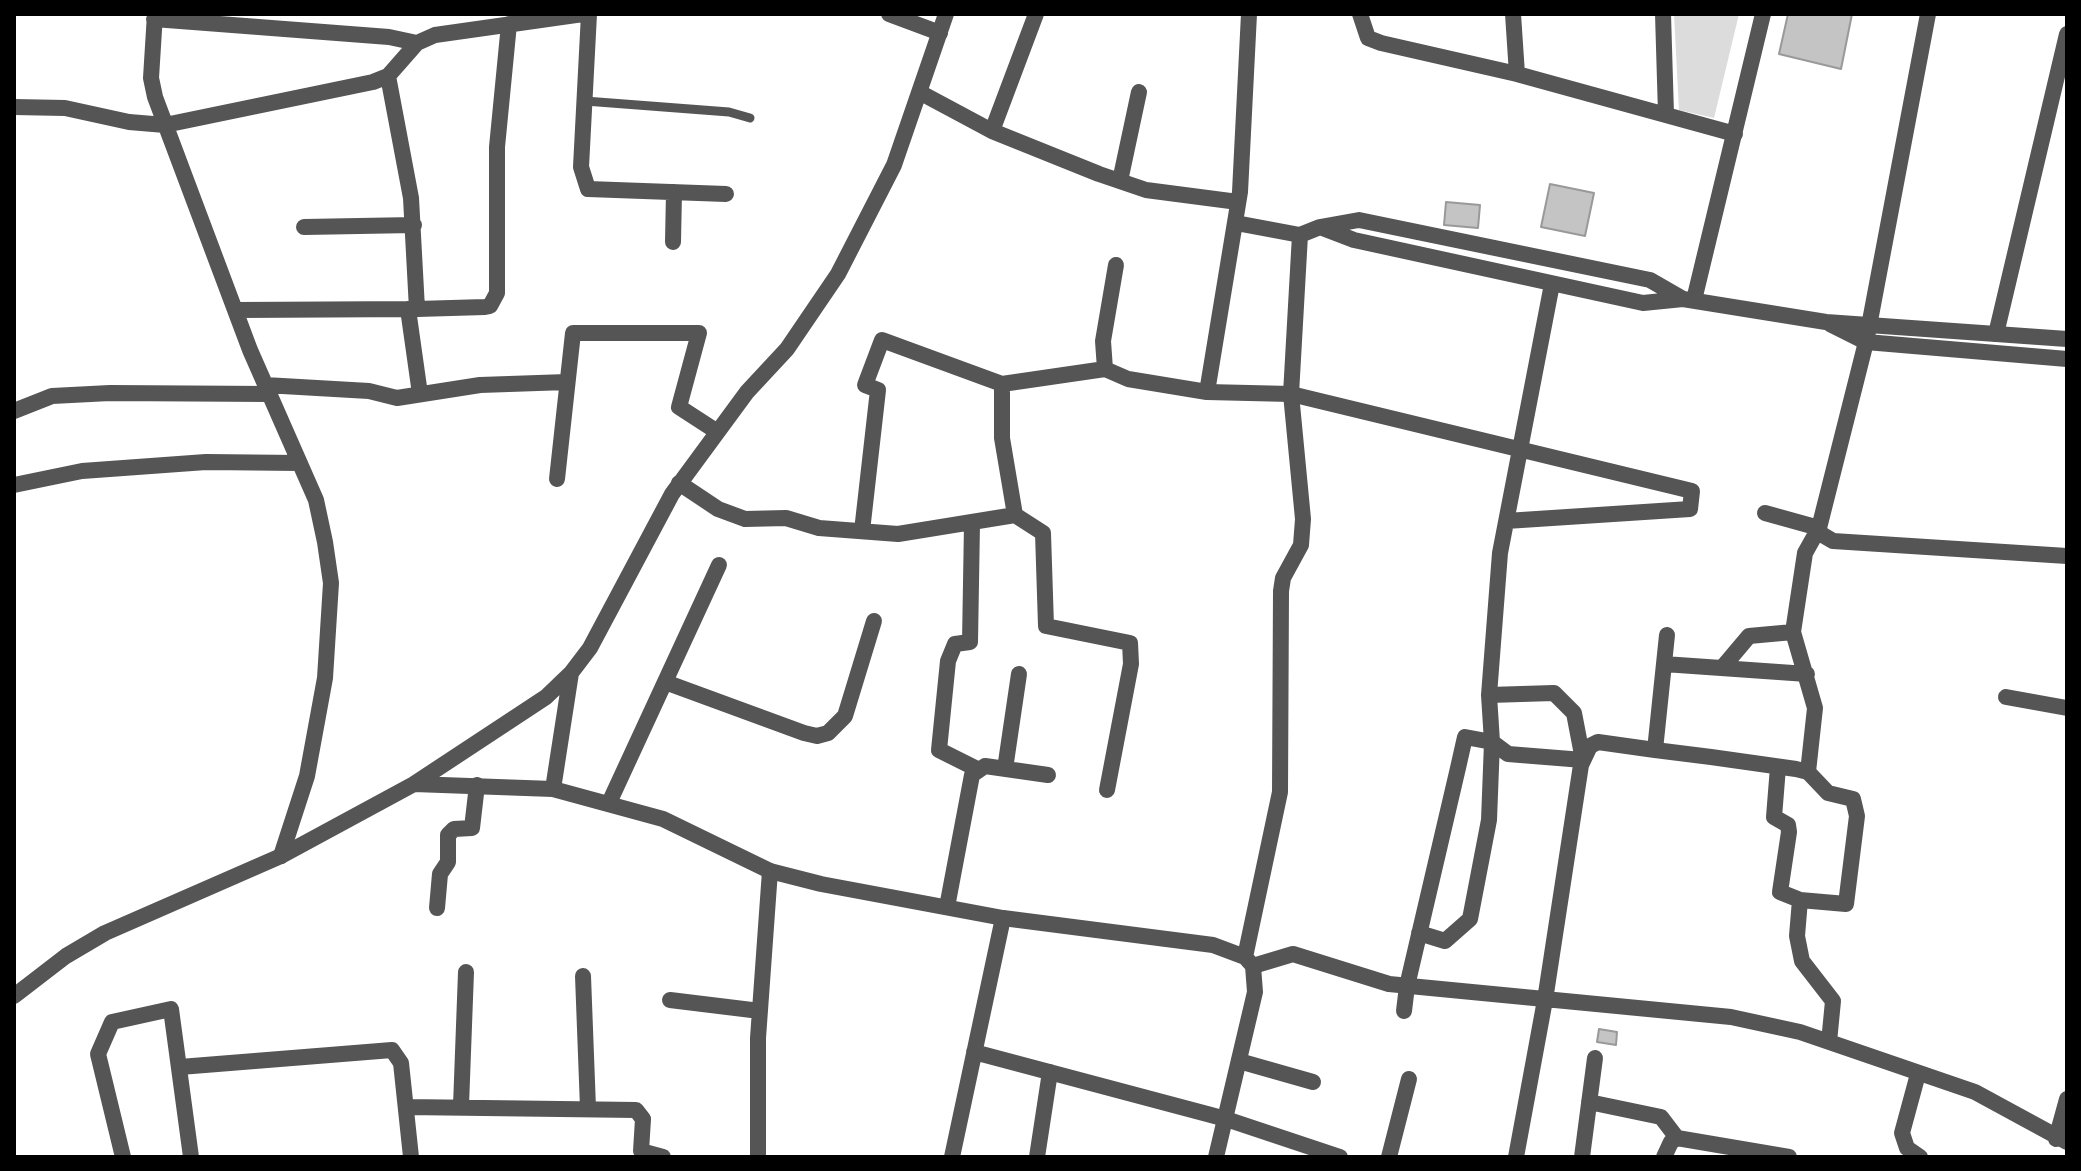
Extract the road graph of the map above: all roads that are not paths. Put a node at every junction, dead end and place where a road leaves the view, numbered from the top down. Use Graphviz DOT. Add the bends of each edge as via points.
graph roads {
  1 [pos="583,14"];
  2 [pos="589,14"];
  3 [pos="889,14"];
  4 [pos="946,14"];
  5 [pos="1036,14"];
  6 [pos="1249,14"];
  7 [pos="1360,14"];
  8 [pos="1513,14"];
  9 [pos="1663,14"];
  10 [pos="1763,14"];
  11 [pos="1928,14"];
  12 [pos="155,16"];
  13 [pos="473,21"];
  14 [pos="509,24"];
  15 [pos="940,33"];
  16 [pos="2067,34"];
  17 [pos="417,43"];
  18 [pos="1517,74"];
  19 [pos="388,76"];
  20 [pos="1139,92"];
  21 [pos="921,93"];
  22 [pos="585,101"];
  23 [pos="14,107"];
  24 [pos="1666,114"];
  25 [pos="750,118"];
  26 [pos="165,125"];
  27 [pos="992,131"];
  28 [pos="1735,134"];
  29 [pos="1120,181"];
  30 [pos="674,192"];
  31 [pos="726,194"];
  32 [pos="1238,202"];
  33 [pos="1236,223"];
  34 [pos="414,225"];
  35 [pos="304,227"];
  36 [pos="1320,227"];
  37 [pos="1300,235"];
  38 [pos="673,242"];
  39 [pos="1116,265"];
  40 [pos="1552,284"];
  41 [pos="1688,300"];
  42 [pos="412,309"];
  43 [pos="237,310"];
  44 [pos="1826,322"];
  45 [pos="1868,322"];
  46 [pos="1996,334"];
  47 [pos="2067,339"];
  48 [pos="1866,342"];
  49 [pos="2067,359"];
  50 [pos="1105,369"];
  51 [pos="567,382"];
  52 [pos="1002,384"];
  53 [pos="267,390"];
  54 [pos="1207,392"];
  55 [pos="420,394"];
  56 [pos="1291,394"];
  57 [pos="14,411"];
  58 [pos="716,431"];
  59 [pos="1519,447"];
  60 [pos="299,463"];
  61 [pos="557,479"];
  62 [pos="679,483"];
  63 [pos="14,485"];
  64 [pos="1765,513"];
  65 [pos="1015,515"];
  66 [pos="1506,521"];
  67 [pos="972,524"];
  68 [pos="1819,528"];
  69 [pos="862,531"];
  70 [pos="2067,556"];
  71 [pos="719,565"];
  72 [pos="874,621"];
  73 [pos="1793,632"];
  74 [pos="1667,635"];
  75 [pos="1664,664"];
  76 [pos="1722,668"];
  77 [pos="571,673"];
  78 [pos="1019,674"];
  79 [pos="1807,674"];
  80 [pos="665,682"];
  81 [pos="1489,695"];
  82 [pos="2006,697"];
  83 [pos="2067,708"];
  84 [pos="1492,742"];
  85 [pos="1655,750"];
  86 [pos="1583,760"];
  87 [pos="1778,767"];
  88 [pos="977,769"];
  89 [pos="1005,769"];
  90 [pos="1808,772"];
  91 [pos="1048,775"];
  92 [pos="414,784"];
  93 [pos="477,785"];
  94 [pos="553,789"];
  95 [pos="1107,790"];
  96 [pos="609,803"];
  97 [pos="281,856"];
  98 [pos="770,871"];
  99 [pos="1800,900"];
  100 [pos="947,907"];
  101 [pos="437,908"];
  102 [pos="1003,918"];
  103 [pos="1419,933"];
  104 [pos="1249,961"];
  105 [pos="466,972"];
  106 [pos="583,976"];
  107 [pos="1407,986"];
  108 [pos="14,996"];
  109 [pos="670,1000"];
  110 [pos="1545,1000"];
  111 [pos="760,1011"];
  112 [pos="1404,1011"];
  113 [pos="1829,1042"];
  114 [pos="974,1052"];
  115 [pos="1595,1058"];
  116 [pos="1239,1061"];
  117 [pos="180,1067"];
  118 [pos="1050,1072"];
  119 [pos="1918,1074"];
  120 [pos="1409,1079"];
  121 [pos="1313,1082"];
  122 [pos="2067,1099"];
  123 [pos="1589,1102"];
  124 [pos="461,1106"];
  125 [pos="407,1107"];
  126 [pos="588,1108"];
  127 [pos="1226,1119"];
  128 [pos="1677,1138"];
  129 [pos="2062,1141"];
  130 [pos="123,1157"];
  131 [pos="191,1157"];
  132 [pos="411,1157"];
  133 [pos="663,1157"];
  134 [pos="758,1157"];
  135 [pos="952,1157"];
  136 [pos="1037,1157"];
  137 [pos="1216,1157"];
  138 [pos="1340,1157"];
  139 [pos="1389,1157"];
  140 [pos="1516,1157"];
  141 [pos="1582,1157"];
  142 [pos="1664,1157"];
  143 [pos="1789,1157"];
  144 [pos="1920,1157"];
  1 -- 14 [label="street"];
  2 -- 22 [label="street"];
  3 -- 15 [label="street"];
  4 -- 15 [label="street"];
  5 -- 27 [label="street"];
  6 -- 32 [label="street"];
  7 -- 18 [label="street" via="1368,38"];
  8 -- 18 [label="street"];
  9 -- 24 [label="street"];
  10 -- 28 [label="street"];
  11 -- 45 [label="street"];
  12 -- 17 [label="street"];
  12 -- 26 [label="street" via="151,78"];
  13 -- 14 [label="street"];
  13 -- 17 [label="street"];
  14 -- 42 [label="street" via="497,147 497,293 485,307"];
  15 -- 21 [label="street"];
  16 -- 46 [label="street"];
  17 -- 19 [label="street"];
  18 -- 24 [label="street"];
  19 -- 26 [label="street"];
  19 -- 34 [label="street"];
  20 -- 29 [label="street"];
  21 -- 27 [label="street"];
  21 -- 58 [label="street" via="894,165 838,274 787,349"];
  22 -- 25 [label="lane"];
  22 -- 30 [label="street" via="581,167 588,189"];
  23 -- 26 [label="street" via="65,108"];
  24 -- 28 [label="street"];
  26 -- 43 [label="street"];
  27 -- 29 [label="street"];
  28 -- 41 [label="street"];
  29 -- 32 [label="street" via="1146,190"];
  30 -- 31 [label="street"];
  30 -- 38 [label="street"];
  32 -- 33 [label="street"];
  33 -- 37 [label="street"];
  33 -- 54 [label="street"];
  34 -- 35 [label="street"];
  34 -- 42 [label="street"];
  36 -- 37 [label="street"];
  36 -- 40 [label="street" via="1354,240"];
  36 -- 41 [label="street" via="1359,220 1448,237 1650,280"];
  37 -- 56 [label="street"];
  39 -- 50 [label="street" via="1103,341"];
  40 -- 41 [label="street" via="1643,303"];
  40 -- 59 [label="street"];
  41 -- 44 [label="street"];
  42 -- 43 [label="street"];
  42 -- 55 [label="street"];
  43 -- 53 [label="street"];
  44 -- 45 [label="street"];
  44 -- 48 [label="street"];
  45 -- 46 [label="street"];
  45 -- 48 [label="street"];
  46 -- 47 [label="street"];
  48 -- 49 [label="street"];
  48 -- 68 [label="street"];
  50 -- 52 [label="street"];
  50 -- 54 [label="street" via="1128,379"];
  51 -- 55 [label="street" via="480,385"];
  51 -- 58 [label="street" via="573,333 699,333 679,407"];
  51 -- 61 [label="street"];
  52 -- 65 [label="street" via="1002,438"];
  52 -- 69 [label="street" via="882,340 865,385 878,390"];
  53 -- 55 [label="street" via="369,391 397,398"];
  53 -- 57 [label="street" via="52,396"];
  53 -- 60 [label="street"];
  54 -- 56 [label="street"];
  56 -- 59 [label="street"];
  56 -- 104 [label="street" via="1303,519 1301,545 1281,591 1280,792"];
  58 -- 62 [label="street"];
  59 -- 66 [label="street"];
  59 -- 66 [label="street" via="1692,491 1690,509"];
  60 -- 63 [label="street" via="206,462 82,471"];
  60 -- 97 [label="street" via="316,500 325,542 331,631 307,776"];
  62 -- 69 [label="street" via="718,509 745,519 786,518 819,528"];
  62 -- 77 [label="street" via="590,648"];
  64 -- 68 [label="street"];
  65 -- 67 [label="street"];
  65 -- 95 [label="street" via="1043,533 1046,626 1130,643 1131,664"];
  66 -- 81 [label="street"];
  67 -- 69 [label="street" via="898,534"];
  67 -- 88 [label="street" via="970,642 955,644 948,661 939,750"];
  68 -- 70 [label="street" via="1833,541"];
  68 -- 73 [label="street" via="1805,553"];
  71 -- 80 [label="street"];
  72 -- 80 [label="street" via="845,716 828,733 804,733"];
  73 -- 76 [label="street" via="1749,636"];
  73 -- 79 [label="street"];
  74 -- 75 [label="street"];
  75 -- 76 [label="street"];
  75 -- 85 [label="street"];
  76 -- 79 [label="street"];
  77 -- 92 [label="street" via="546,697"];
  77 -- 94 [label="street"];
  78 -- 89 [label="street"];
  79 -- 90 [label="street" via="1815,708"];
  80 -- 96 [label="street"];
  81 -- 84 [label="street"];
  81 -- 86 [label="street" via="1554,693 1574,713"];
  82 -- 83 [label="street"];
  84 -- 86 [label="street" via="1508,754"];
  84 -- 103 [label="street" via="1465,737"];
  84 -- 103 [label="street" via="1489,820 1470,919 1445,941"];
  85 -- 86 [label="street" via="1598,742"];
  85 -- 87 [label="street"];
  86 -- 110 [label="street"];
  87 -- 90 [label="street"];
  87 -- 99 [label="street" via="1774,817 1788,825 1789,832 1780,892"];
  88 -- 89 [label="street"];
  88 -- 100 [label="street" via="968,784"];
  89 -- 91 [label="street"];
  90 -- 99 [label="street" via="1828,793 1853,799 1857,816 1846,904"];
  92 -- 93 [label="street"];
  92 -- 97 [label="street"];
  93 -- 94 [label="street"];
  93 -- 101 [label="street" via="472,828 454,829 448,835 448,862 440,874"];
  94 -- 96 [label="street"];
  96 -- 98 [label="street" via="663,819"];
  97 -- 108 [label="street" via="105,933"];
  98 -- 100 [label="street"];
  98 -- 111 [label="street"];
  99 -- 113 [label="street" via="1797,936 1802,961 1833,1001"];
  100 -- 102 [label="street"];
  102 -- 104 [label="street" via="1213,945"];
  102 -- 114 [label="street"];
  103 -- 107 [label="street"];
  104 -- 107 [label="street" via="1293,954 1363,978"];
  104 -- 116 [label="street" via="1255,992"];
  105 -- 124 [label="street"];
  106 -- 126 [label="street"];
  107 -- 110 [label="street"];
  107 -- 112 [label="street"];
  109 -- 111 [label="street"];
  110 -- 113 [label="street" via="1731,1017"];
  110 -- 140 [label="street"];
  111 -- 134 [label="street"];
  113 -- 119 [label="street"];
  114 -- 118 [label="street"];
  114 -- 135 [label="street"];
  115 -- 123 [label="street"];
  116 -- 121 [label="street"];
  116 -- 127 [label="street"];
  117 -- 125 [label="street" via="384,1048 398,1055"];
  117 -- 130 [label="street" via="171,1009 112,1022 98,1054"];
  117 -- 131 [label="street"];
  118 -- 127 [label="street"];
  118 -- 136 [label="street"];
  119 -- 129 [label="street" via="1975,1092"];
  119 -- 144 [label="street" via="1902,1133 1907,1148"];
  120 -- 139 [label="street"];
  122 -- 129 [label="street"];
  123 -- 128 [label="street" via="1661,1117"];
  123 -- 141 [label="street"];
  124 -- 125 [label="street"];
  124 -- 126 [label="street"];
  125 -- 132 [label="street"];
  126 -- 133 [label="street" via="636,1110 643,1119 641,1151"];
  127 -- 137 [label="street"];
  127 -- 138 [label="street"];
  128 -- 142 [label="street"];
  128 -- 143 [label="street"];
}
